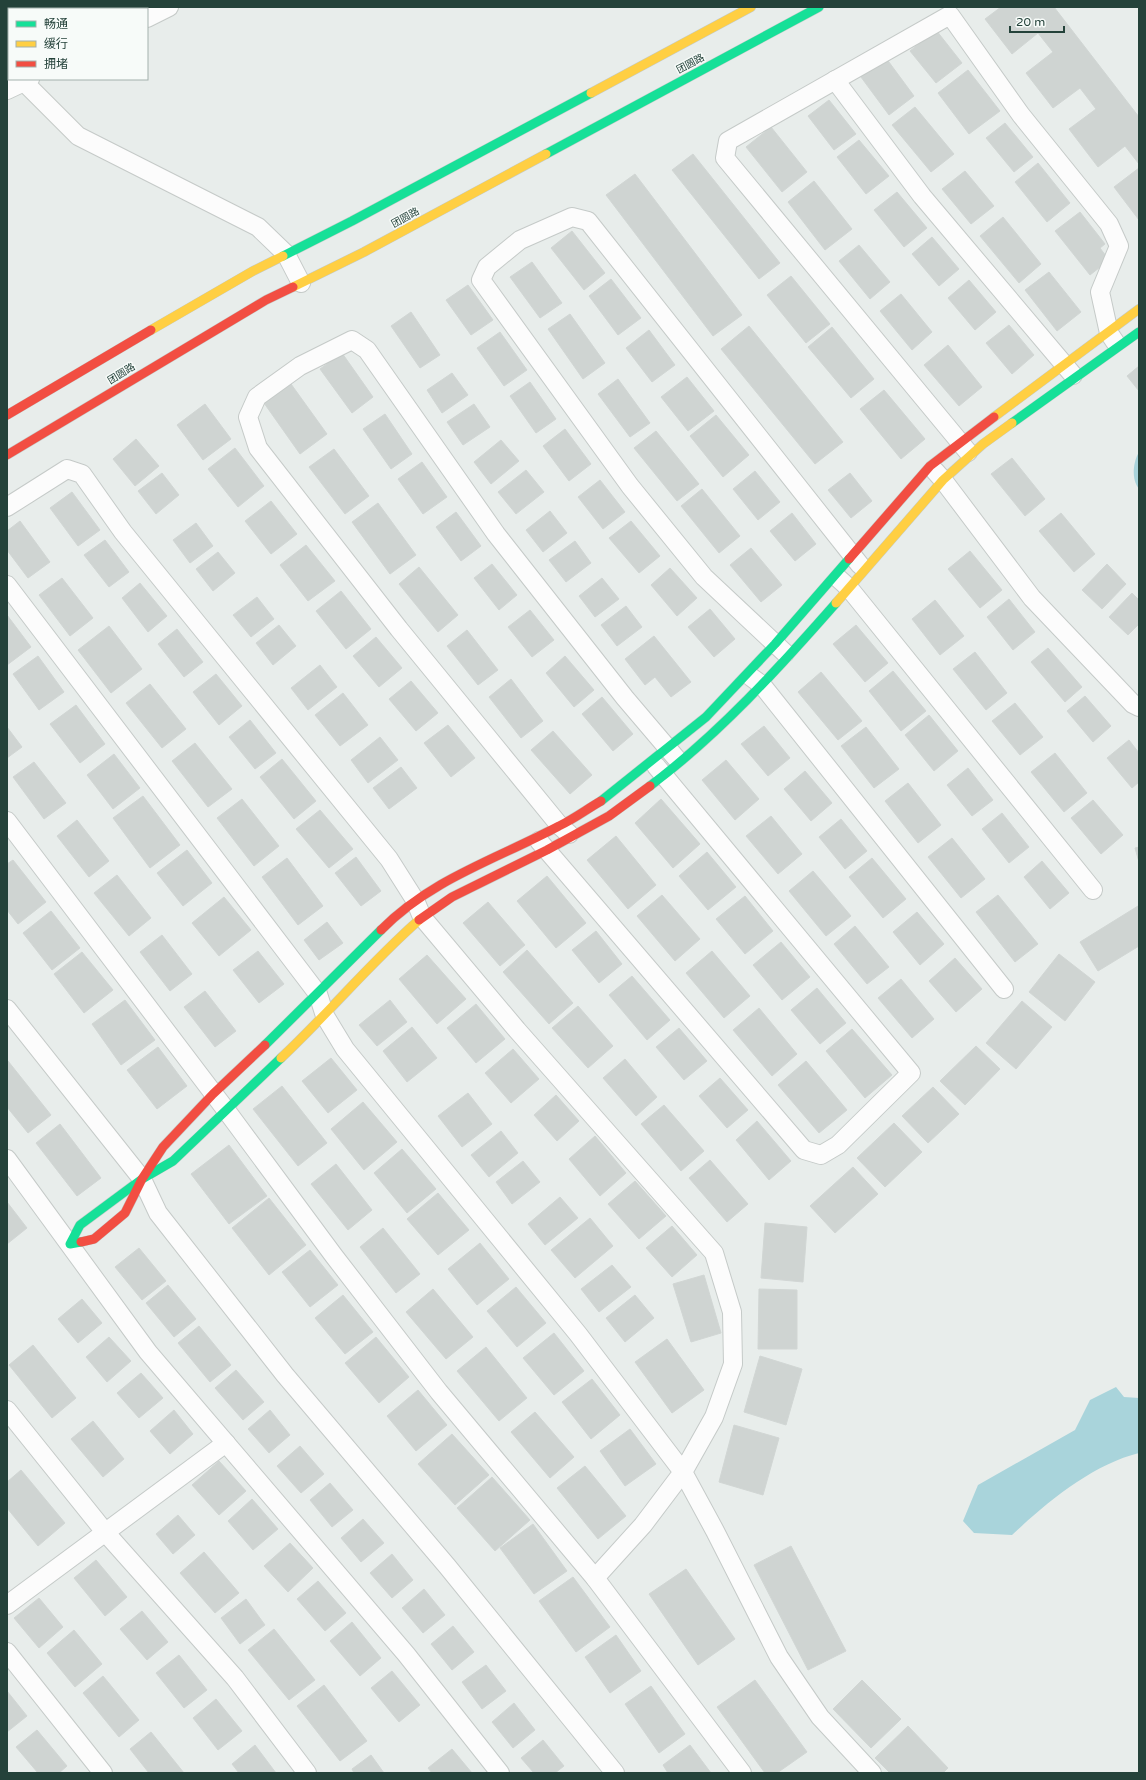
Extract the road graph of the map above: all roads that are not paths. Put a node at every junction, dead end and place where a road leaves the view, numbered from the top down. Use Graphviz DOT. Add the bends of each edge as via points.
graph roads {
  1 [pos="169,7"];
  2 [pos="751,7"];
  3 [pos="819,7"];
  4 [pos="148,18"];
  5 [pos="27,80"];
  6 [pos="835,80"];
  7 [pos="7,90"];
  8 [pos="286,254"];
  9 [pos="301,283"];
  10 [pos="1139,309"];
  11 [pos="1139,332"];
  12 [pos="1114,340"];
  13 [pos="1070,372"];
  14 [pos="7,415"];
  15 [pos="965,449"];
  16 [pos="7,455"];
  17 [pos="930,466"];
  18 [pos="943,480"];
  19 [pos="7,507"];
  20 [pos="852,556"];
  21 [pos="864,570"];
  22 [pos="836,576"];
  23 [pos="7,585"];
  24 [pos="848,588"];
  25 [pos="775,644"];
  26 [pos="789,656"];
  27 [pos="747,674"];
  28 [pos="762,685"];
  29 [pos="1139,707"];
  30 [pos="673,755"];
  31 [pos="652,761"];
  32 [pos="664,774"];
  33 [pos="7,821"];
  34 [pos="566,831"];
  35 [pos="542,843"];
  36 [pos="1093,890"];
  37 [pos="415,900"];
  38 [pos="422,917"];
  39 [pos="1004,988"];
  40 [pos="318,994"];
  41 [pos="7,1009"];
  42 [pos="325,1016"];
  43 [pos="213,1094"];
  44 [pos="226,1110"];
  45 [pos="7,1159"];
  46 [pos="142,1179"];
  47 [pos="70,1244"];
  48 [pos="7,1410"];
  49 [pos="226,1443"];
  50 [pos="683,1472"];
  51 [pos="105,1532"];
  52 [pos="595,1578"];
  53 [pos="7,1605"];
  54 [pos="7,1652"];
  55 [pos="103,1773"];
  56 [pos="307,1773"];
  57 [pos="500,1773"];
  58 [pos="615,1773"];
  59 [pos="742,1773"];
  60 [pos="872,1773"];
  1 -- 4 [label="street"];
  2 -- 8 [label="street, 团圆路"];
  3 -- 9 [label="street, 团圆路" via="364,252"];
  5 -- 7 [label="street"];
  5 -- 8 [label="street" via="78,136 258,227"];
  6 -- 12 [label="street" via="950,14 1021,115 1109,224 1119,246 1100,292"];
  6 -- 13 [label="street" via="922,196"];
  6 -- 15 [label="street" via="728,141 725,158"];
  8 -- 9 [label="street"];
  8 -- 14 [label="street, 团圆路"];
  9 -- 16 [label="street, 团圆路" via="266,300"];
  10 -- 12 [label="street"];
  11 -- 12 [label="street"];
  12 -- 13 [label="street"];
  12 -- 13 [label="street"];
  13 -- 15 [label="street"];
  13 -- 15 [label="street" via="983,444"];
  15 -- 17 [label="street"];
  15 -- 18 [label="street"];
  17 -- 18 [label="street"];
  17 -- 20 [label="street"];
  18 -- 21 [label="street"];
  18 -- 29 [label="street" via="1032,598 1133,704"];
  19 -- 37 [label="street" via="67,469 82,474 123,532 389,859"];
  20 -- 21 [label="street"];
  20 -- 22 [label="street"];
  20 -- 25 [label="street" via="588,221 572,217 520,240 487,267 481,280 630,486 704,577"];
  21 -- 24 [label="street"];
  22 -- 24 [label="street"];
  22 -- 25 [label="street"];
  23 -- 40 [label="street"];
  24 -- 26 [label="street"];
  24 -- 36 [label="street"];
  25 -- 26 [label="street"];
  25 -- 27 [label="street"];
  26 -- 28 [label="street"];
  27 -- 28 [label="street"];
  27 -- 30 [label="street"];
  28 -- 30 [label="street" via="725,723"];
  28 -- 39 [label="street"];
  30 -- 31 [label="street"];
  30 -- 32 [label="street"];
  30 -- 34 [label="street" via="496,534 367,350 352,340 300,366 257,398 248,417 258,448 398,629"];
  31 -- 32 [label="street"];
  31 -- 34 [label="street"];
  32 -- 34 [label="street" via="609,816"];
  32 -- 35 [label="street" via="911,1073 838,1145 821,1155 804,1150"];
  33 -- 43 [label="street"];
  34 -- 35 [label="street"];
  34 -- 35 [label="street"];
  35 -- 37 [label="street" via="473,867"];
  35 -- 38 [label="street"];
  37 -- 38 [label="street"];
  37 -- 40 [label="street" via="388,923"];
  38 -- 42 [label="street" via="397,939"];
  38 -- 50 [label="street" via="517,1030 714,1253 732,1312 733,1364 714,1417"];
  40 -- 42 [label="street"];
  40 -- 43 [label="street"];
  41 -- 46 [label="street"];
  42 -- 44 [label="street"];
  42 -- 50 [label="street" via="344,1049 578,1334"];
  43 -- 44 [label="street"];
  43 -- 46 [label="street" via="163,1147"];
  44 -- 46 [label="street" via="173,1161"];
  44 -- 52 [label="street" via="439,1392"];
  45 -- 47 [label="street"];
  46 -- 47 [label="street" via="80,1224"];
  46 -- 47 [label="street" via="125,1213 94,1239"];
  46 -- 58 [label="street" via="158,1213 286,1375 447,1566"];
  47 -- 49 [label="street" via="148,1352"];
  48 -- 51 [label="street"];
  49 -- 51 [label="street"];
  49 -- 57 [label="street" via="406,1654"];
  50 -- 52 [label="street" via="643,1525"];
  50 -- 60 [label="street" via="779,1657 820,1717"];
  51 -- 53 [label="street"];
  51 -- 56 [label="street" via="235,1678"];
  52 -- 59 [label="street"];
  54 -- 55 [label="street"];
}
